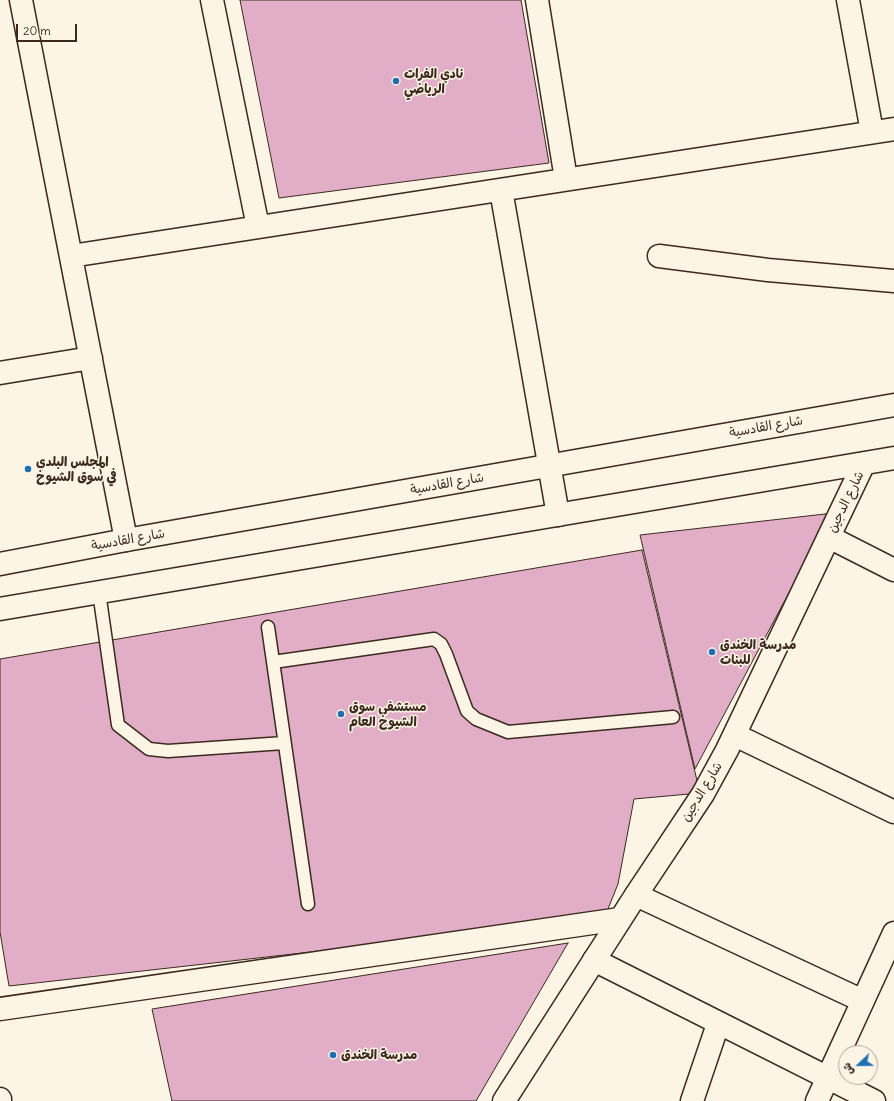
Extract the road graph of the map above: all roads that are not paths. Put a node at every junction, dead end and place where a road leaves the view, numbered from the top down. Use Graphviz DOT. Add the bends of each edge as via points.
graph roads {
  1 [pos="21,0"];
  2 [pos="212,0"];
  3 [pos="538,0"];
  4 [pos="848,0"];
  5 [pos="894,129"];
  6 [pos="872,132"];
  7 [pos="566,179"];
  8 [pos="501,190"];
  9 [pos="258,227"];
  10 [pos="71,256"];
  11 [pos="659,256"];
  12 [pos="894,281"];
  13 [pos="91,358"];
  14 [pos="0,373"];
  15 [pos="894,405"];
  16 [pos="894,458"];
  17 [pos="864,463"];
  18 [pos="550,466"];
  19 [pos="558,515"];
  20 [pos="829,537"];
  21 [pos="126,540"];
  22 [pos="0,564"];
  23 [pos="894,570"];
  24 [pos="99,592"];
  25 [pos="0,609"];
  26 [pos="268,627"];
  27 [pos="273,662"];
  28 [pos="673,717"];
  29 [pos="735,735"];
  30 [pos="284,743"];
  31 [pos="894,812"];
  32 [pos="636,895"];
  33 [pos="308,904"];
  34 [pos="620,919"];
  35 [pos="894,934"];
  36 [pos="594,960"];
  37 [pos="863,1001"];
  38 [pos="0,1009"];
  39 [pos="718,1024"];
  40 [pos="827,1079"];
  41 [pos="504,1101"];
  42 [pos="692,1101"];
  43 [pos="818,1101"];
  44 [pos="874,1101"];
  1 -- 10 [label="street"];
  2 -- 9 [label="street"];
  3 -- 7 [label="street"];
  4 -- 6 [label="street"];
  5 -- 6 [label="street"];
  6 -- 7 [label="street"];
  7 -- 8 [label="street"];
  8 -- 9 [label="street"];
  8 -- 18 [label="street"];
  9 -- 10 [label="street"];
  10 -- 13 [label="street"];
  11 -- 12 [label="street" via="768,270"];
  13 -- 14 [label="street"];
  13 -- 21 [label="street"];
  15 -- 18 [label="street, شارع القادسية"];
  16 -- 17 [label="street"];
  17 -- 19 [label="street"];
  17 -- 20 [label="street, شارع الدجين"];
  18 -- 19 [label="street"];
  18 -- 21 [label="street, شارع القادسية"];
  19 -- 24 [label="street"];
  20 -- 23 [label="street"];
  20 -- 29 [label="street, شارع الدجين"];
  21 -- 22 [label="street, شارع القادسية"];
  24 -- 25 [label="street"];
  24 -- 30 [label="lane" via="118,725 149,749 168,751"];
  26 -- 27 [label="lane"];
  27 -- 28 [label="lane" via="434,639 441,644 446,654 467,711 476,719 508,732"];
  27 -- 30 [label="lane"];
  29 -- 31 [label="street"];
  29 -- 32 [label="street, شارع الدجين" via="703,794"];
  30 -- 33 [label="lane"];
  32 -- 34 [label="street, شارع الدجين"];
  32 -- 37 [label="street"];
  34 -- 36 [label="street, شارع الدجين"];
  34 -- 38 [label="street"];
  35 -- 37 [label="street"];
  36 -- 39 [label="street"];
  36 -- 41 [label="street, شارع الدجين"];
  37 -- 40 [label="street"];
  39 -- 40 [label="street"];
  39 -- 42 [label="street"];
  40 -- 43 [label="street"];
  40 -- 44 [label="street"];
}
